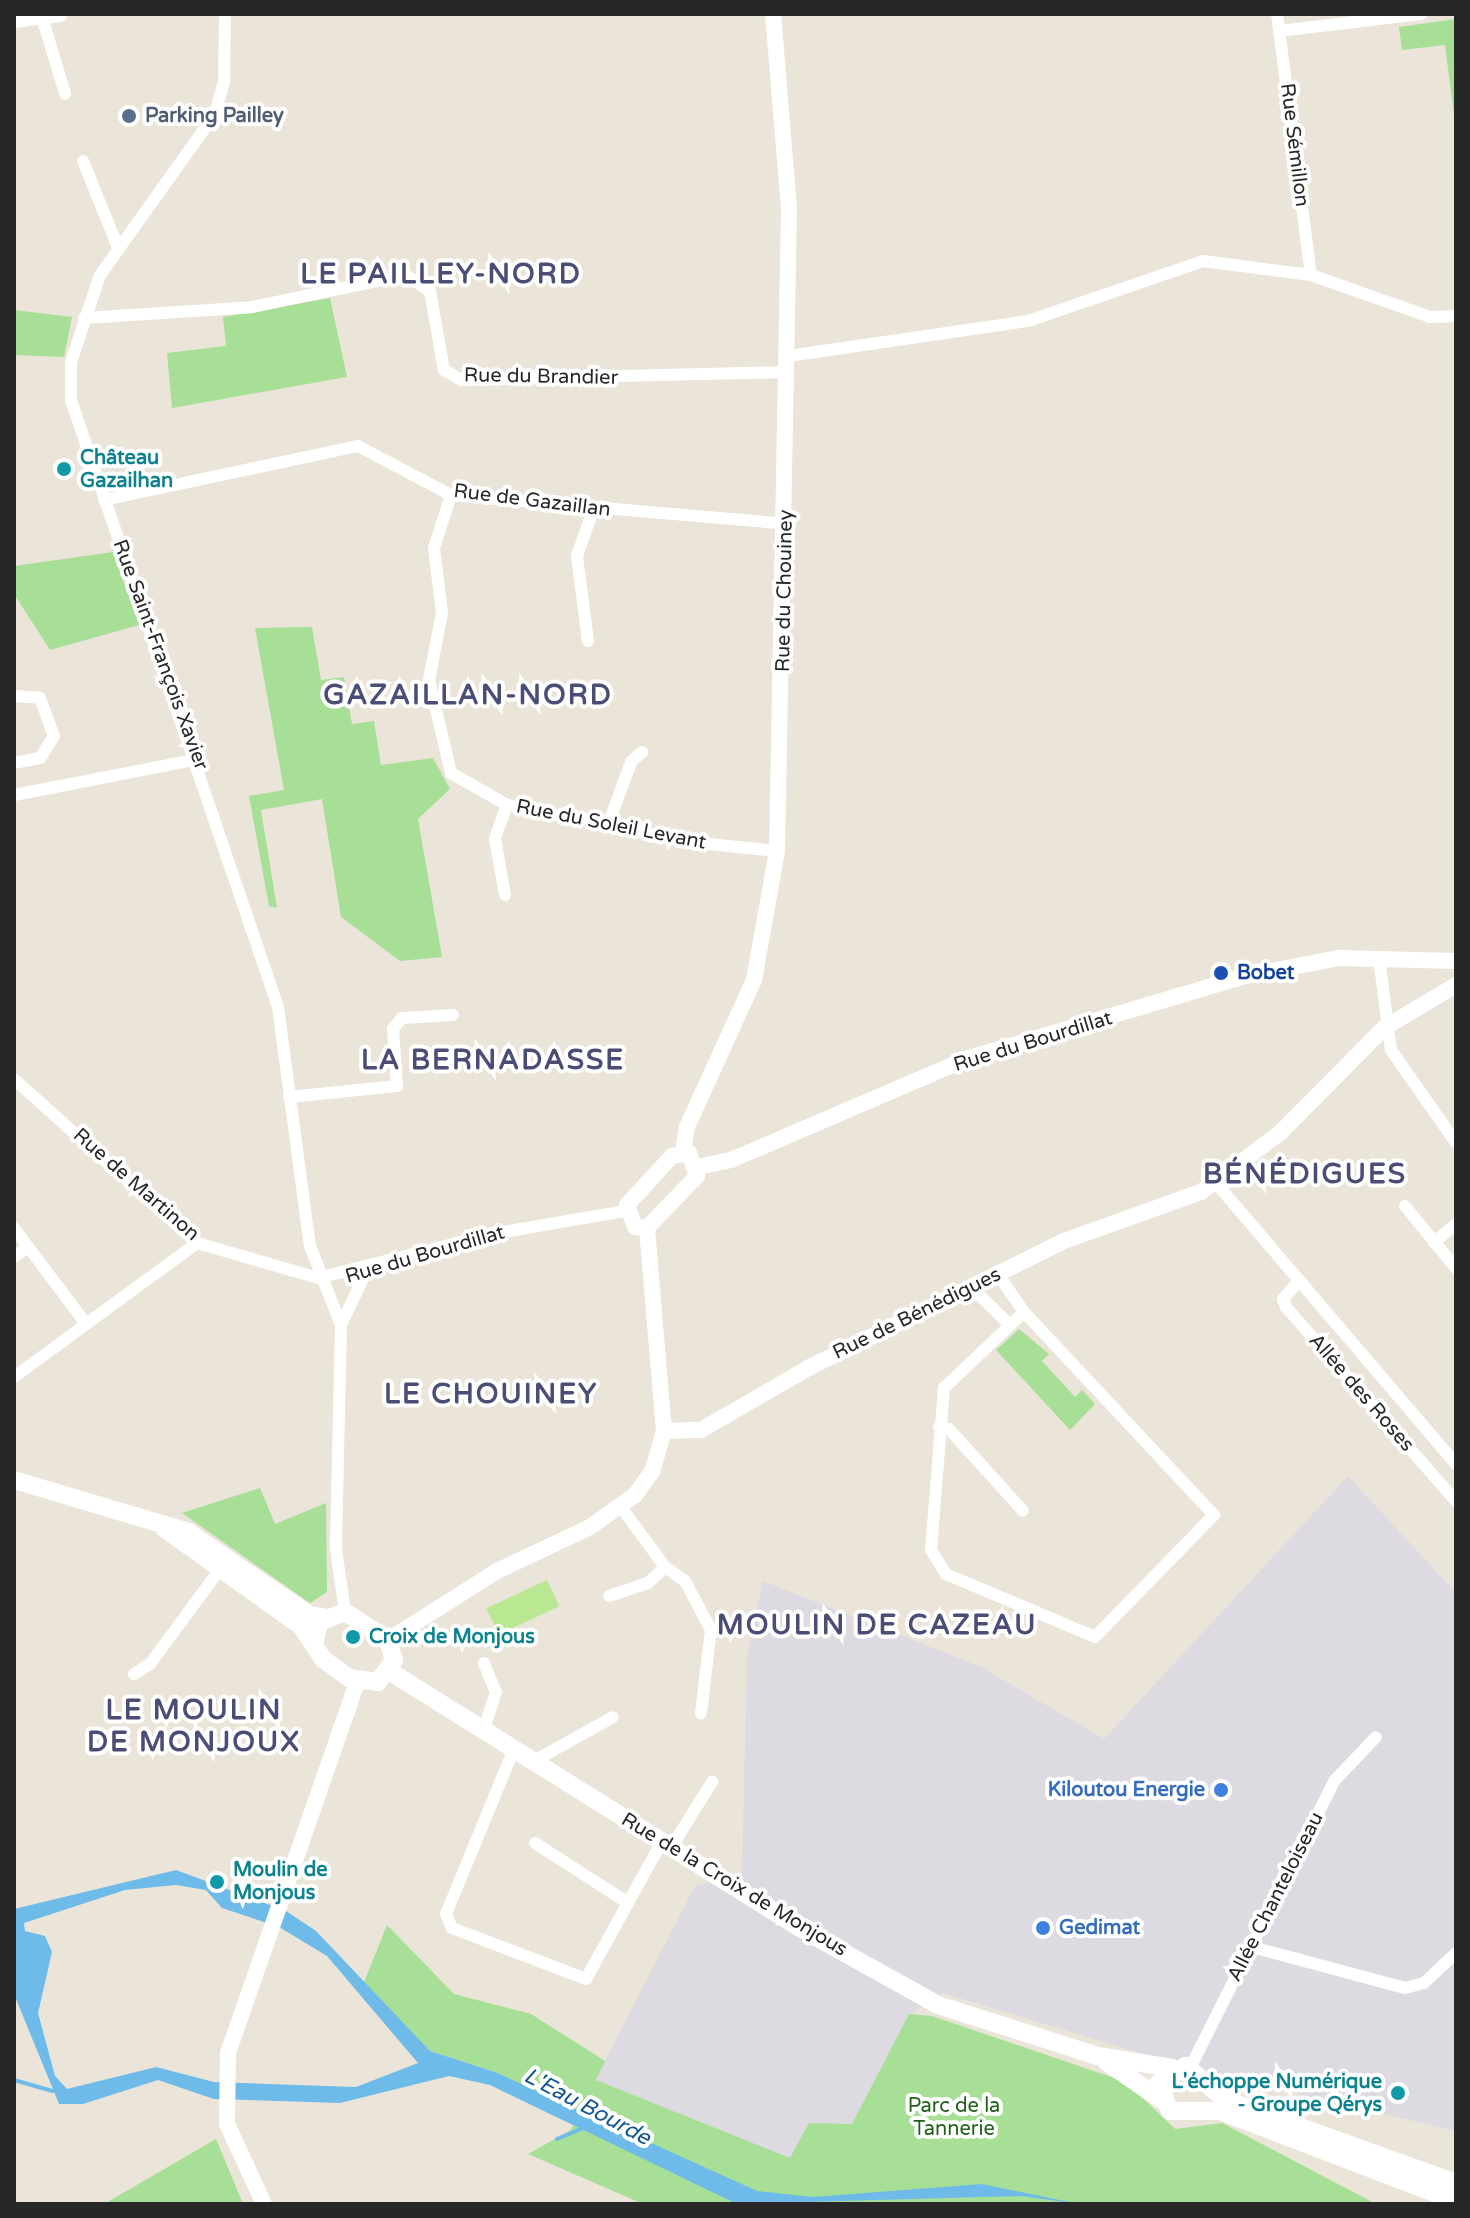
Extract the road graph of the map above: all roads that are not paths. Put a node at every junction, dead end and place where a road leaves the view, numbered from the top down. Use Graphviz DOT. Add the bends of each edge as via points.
graph roads {
  1 [pos="60,14"];
  2 [pos="225,14"];
  3 [pos="773,14"];
  4 [pos="1277,14"];
  5 [pos="1421,14"];
  6 [pos="41,15"];
  7 [pos="1334,18"];
  8 [pos="14,20"];
  9 [pos="1279,31"];
  10 [pos="65,93"];
  11 [pos="83,161"];
  12 [pos="118,247"];
  13 [pos="1311,275"];
  14 [pos="1456,316"];
  15 [pos="84,318"];
  16 [pos="788,364"];
  17 [pos="451,495"];
  18 [pos="104,500"];
  19 [pos="593,510"];
  20 [pos="786,524"];
  21 [pos="588,641"];
  22 [pos="14,696"];
  23 [pos="642,752"];
  24 [pos="199,759"];
  25 [pos="14,763"];
  26 [pos="14,795"];
  27 [pos="507,805"];
  28 [pos="608,825"];
  29 [pos="777,851"];
  30 [pos="505,895"];
  31 [pos="1379,958"];
  32 [pos="1456,961"];
  33 [pos="1456,985"];
  34 [pos="453,1015"];
  35 [pos="1384,1028"];
  36 [pos="14,1079"];
  37 [pos="289,1097"];
  38 [pos="1456,1143"];
  39 [pos="683,1152"];
  40 [pos="698,1167"];
  41 [pos="1216,1183"];
  42 [pos="1405,1206"];
  43 [pos="626,1211"];
  44 [pos="1456,1224"];
  45 [pos="14,1228"];
  46 [pos="647,1228"];
  47 [pos="1434,1242"];
  48 [pos="197,1243"];
  49 [pos="28,1247"];
  50 [pos="14,1257"];
  51 [pos="1456,1268"];
  52 [pos="367,1270"];
  53 [pos="997,1273"];
  54 [pos="318,1278"];
  55 [pos="1297,1283"];
  56 [pos="971,1287"];
  57 [pos="1024,1312"];
  58 [pos="86,1324"];
  59 [pos="341,1325"];
  60 [pos="1010,1325"];
  61 [pos="14,1377"];
  62 [pos="939,1427"];
  63 [pos="664,1431"];
  64 [pos="1456,1464"];
  65 [pos="14,1480"];
  66 [pos="1456,1501"];
  67 [pos="621,1507"];
  68 [pos="1023,1511"];
  69 [pos="223,1565"];
  70 [pos="665,1567"];
  71 [pos="609,1596"];
  72 [pos="345,1612"];
  73 [pos="324,1617"];
  74 [pos="388,1640"];
  75 [pos="314,1645"];
  76 [pos="484,1663"];
  77 [pos="389,1671"];
  78 [pos="134,1674"];
  79 [pos="357,1682"];
  80 [pos="701,1713"];
  81 [pos="613,1717"];
  82 [pos="484,1730"];
  83 [pos="1376,1737"];
  84 [pos="514,1749"];
  85 [pos="534,1761"];
  86 [pos="712,1782"];
  87 [pos="535,1843"];
  88 [pos="666,1846"];
  89 [pos="628,1903"];
  90 [pos="1252,1947"];
  91 [pos="1456,1953"];
  92 [pos="1098,2056"];
  93 [pos="1181,2068"];
  94 [pos="1206,2087"];
  95 [pos="1160,2099"];
  96 [pos="1197,2110"];
  97 [pos="1414,2169"];
  98 [pos="1456,2183"];
  99 [pos="1425,2198"];
  100 [pos="1456,2201"];
  101 [pos="264,2204"];
  1 -- 6 [label="street"];
  2 -- 12 [label="street, Rue Saint-François Xavier" via="224,82 215,114"];
  3 -- 16 [label="street, Rue du Chouiney" via="789,171"];
  4 -- 9 [label="street, Rue Sémillon"];
  5 -- 7 [label="street"];
  6 -- 8 [label="street"];
  6 -- 10 [label="street"];
  7 -- 9 [label="street"];
  9 -- 13 [label="street, Rue Sémillon"];
  11 -- 12 [label="street"];
  12 -- 15 [label="street, Rue Saint-François Xavier"];
  13 -- 14 [label="street, Rue du Brandier" via="1430,317"];
  13 -- 16 [label="street, Rue du Brandier" via="1203,261 1028,321"];
  15 -- 16 [label="street, Rue du Brandier" via="252,307 406,275 430,291 444,370 461,380"];
  15 -- 18 [label="street, Rue Saint-François Xavier" via="71,362 71,400"];
  16 -- 20 [label="street, Rue du Chouiney"];
  17 -- 18 [label="street, Rue de Gazaillan" via="382,453 341,446 253,473"];
  17 -- 19 [label="street, Rue de Gazaillan"];
  17 -- 27 [label="street, Rue du Soleil Levant" via="434,548 442,613 431,695 451,773"];
  18 -- 24 [label="street, Rue Saint-François Xavier"];
  19 -- 20 [label="street, Rue de Gazaillan"];
  19 -- 21 [label="street" via="577,556"];
  20 -- 29 [label="street, Rue du Chouiney"];
  22 -- 25 [label="street" via="40,698 54,736 40,758"];
  23 -- 28 [label="street" via="631,762"];
  24 -- 26 [label="street"];
  24 -- 37 [label="street, Rue Saint-François Xavier" via="269,970"];
  27 -- 28 [label="street, Rue du Soleil Levant"];
  27 -- 30 [label="street" via="495,838"];
  28 -- 29 [label="street, Rue du Soleil Levant"];
  29 -- 39 [label="street, Rue du Chouiney" via="754,980 687,1127"];
  31 -- 32 [label="street, Rue du Bourdillat"];
  31 -- 35 [label="street"];
  31 -- 40 [label="street, Rue du Bourdillat" via="1281,967 969,1058 731,1160"];
  33 -- 35 [label="street, Rue de Bénédigues"];
  34 -- 37 [label="street" via="402,1018 393,1029 397,1086"];
  35 -- 38 [label="street" via="1410,1084"];
  35 -- 41 [label="street, Rue de Bénédigues" via="1280,1133"];
  36 -- 48 [label="street, Rue de Martinon"];
  37 -- 54 [label="street, Rue Saint-François Xavier"];
  39 -- 40 [label="street"];
  39 -- 43 [label="street"];
  40 -- 46 [label="street"];
  41 -- 53 [label="street, Rue de Bénédigues"];
  41 -- 55 [label="street, Allée des Roses"];
  42 -- 47 [label="street"];
  43 -- 46 [label="street" via="635,1227"];
  43 -- 52 [label="street, Rue du Bourdillat" via="497,1233"];
  44 -- 47 [label="street"];
  45 -- 49 [label="street"];
  46 -- 63 [label="street"];
  47 -- 51 [label="street"];
  48 -- 54 [label="street, Rue de Martinon"];
  48 -- 58 [label="street"];
  49 -- 50 [label="street"];
  49 -- 58 [label="street"];
  52 -- 54 [label="street, Rue du Bourdillat"];
  52 -- 59 [label="street, Rue Saint-François Xavier"];
  53 -- 56 [label="street, Rue de Bénédigues"];
  53 -- 57 [label="street"];
  54 -- 59 [label="street, Rue Saint-François Xavier"];
  55 -- 64 [label="street, Allée des Roses"];
  55 -- 66 [label="street, Allée des Roses" via="1283,1299 1286,1307"];
  56 -- 60 [label="street"];
  56 -- 63 [label="street, Rue de Bénédigues" via="701,1430"];
  57 -- 60 [label="street"];
  57 -- 62 [label="street" via="1214,1515 1107,1630 1079,1636 934,1564"];
  58 -- 61 [label="street"];
  59 -- 72 [label="street, Rue Saint-François Xavier" via="336,1549"];
  60 -- 62 [label="street" via="949,1380"];
  62 -- 68 [label="street" via="949,1429"];
  63 -- 67 [label="street" via="652,1472"];
  65 -- 69 [label="main road" via="165,1529"];
  67 -- 70 [label="street"];
  67 -- 74 [label="street" via="447,1599"];
  69 -- 73 [label="main road" via="309,1615"];
  69 -- 75 [label="main road" via="301,1626"];
  69 -- 78 [label="street" via="150,1664"];
  70 -- 71 [label="street" via="648,1583"];
  70 -- 80 [label="street" via="685,1581 711,1630"];
  72 -- 73 [label="main road"];
  72 -- 74 [label="main road"];
  73 -- 75 [label="main road"];
  74 -- 77 [label="main road"];
  75 -- 79 [label="main road"];
  76 -- 82 [label="street" via="496,1692"];
  77 -- 79 [label="main road" via="370,1685"];
  77 -- 82 [label="main road, Rue de la Croix de Monjous"];
  79 -- 101 [label="street" via="229,2071 229,2104 241,2155"];
  81 -- 85 [label="street"];
  82 -- 84 [label="main road, Rue de la Croix de Monjous"];
  83 -- 90 [label="street, Allée Chanteloiseau" via="1335,1780"];
  84 -- 85 [label="main road, Rue de la Croix de Monjous"];
  84 -- 89 [label="street" via="448,1908 448,1924 580,1980 593,1972"];
  85 -- 88 [label="main road, Rue de la Croix de Monjous"];
  86 -- 88 [label="street"];
  87 -- 89 [label="street"];
  88 -- 89 [label="street"];
  88 -- 92 [label="main road, Rue de la Croix de Monjous" via="938,2005"];
  90 -- 91 [label="street" via="1405,1988 1424,1983"];
  90 -- 93 [label="street, Allée Chanteloiseau"];
  92 -- 93 [label="main road, Rue de la Croix de Monjous"];
  92 -- 95 [label="main road, Rue de la Croix de Monjous"];
  93 -- 94 [label="main road"];
  93 -- 95 [label="main road" via="1159,2083"];
  94 -- 96 [label="main road"];
  94 -- 97 [label="main road"];
  95 -- 96 [label="main road" via="1178,2113"];
  96 -- 99 [label="main road" via="1220,2111"];
  97 -- 98 [label="main road"];
  97 -- 99 [label="street"];
  99 -- 100 [label="main road"];
}
